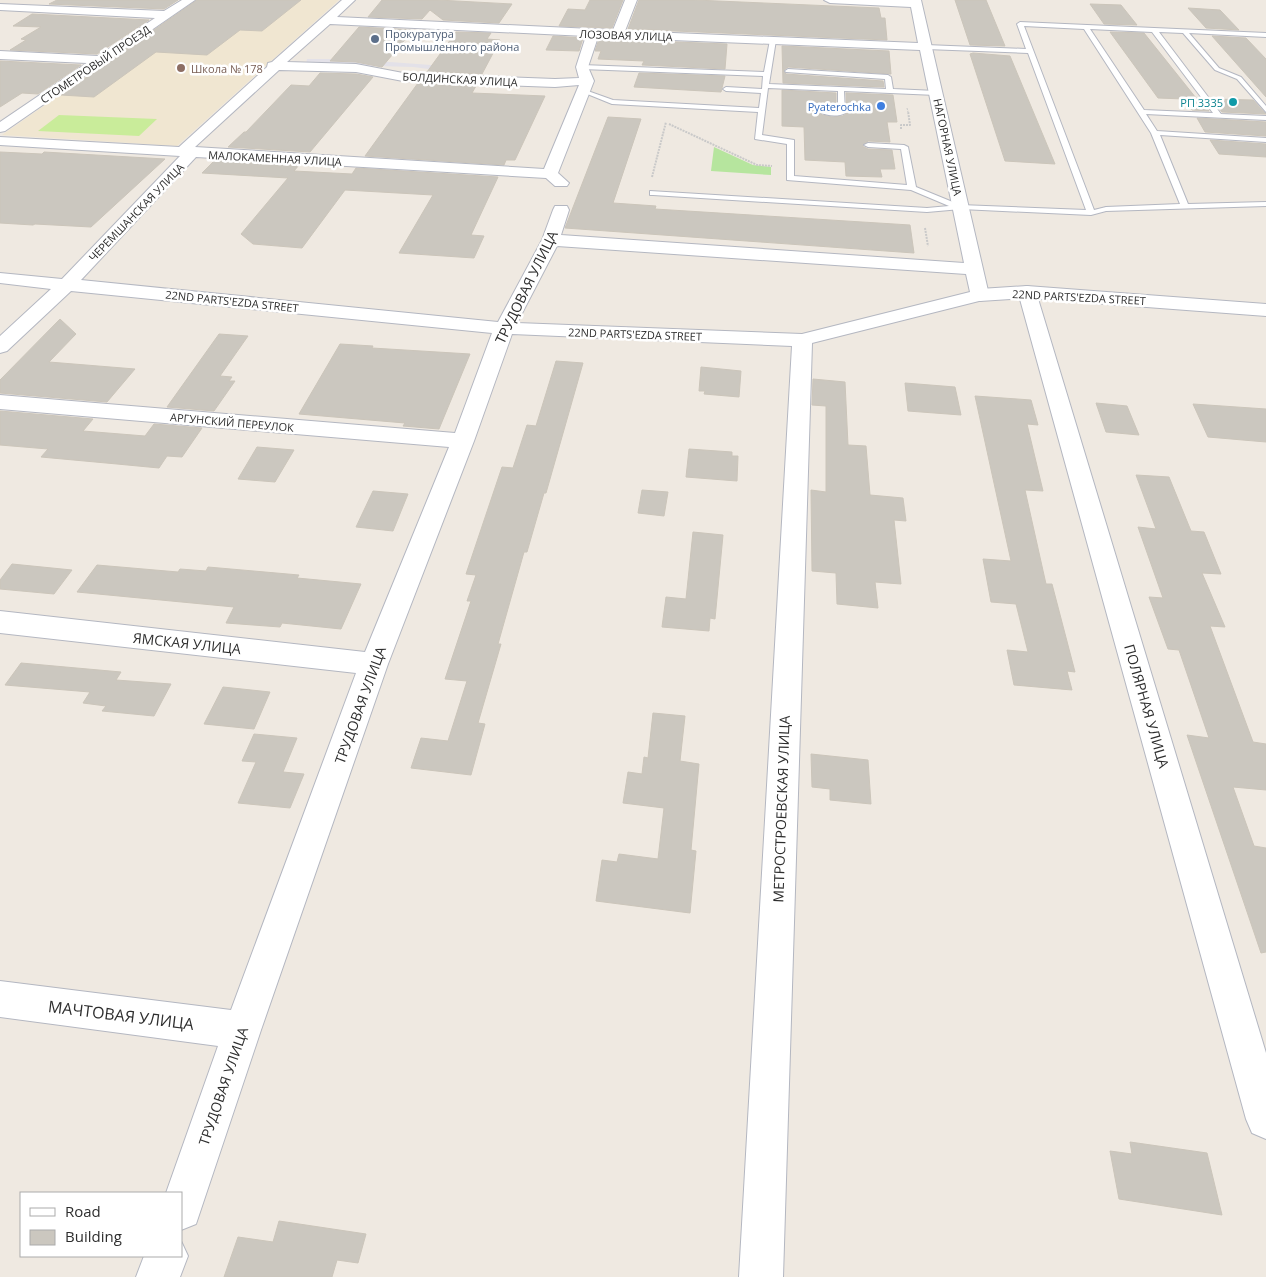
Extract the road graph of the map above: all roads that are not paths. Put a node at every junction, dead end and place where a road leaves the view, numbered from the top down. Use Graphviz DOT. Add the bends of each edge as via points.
graph roads {
  1 [pos="189,0"];
  2 [pos="349,0"];
  3 [pos="631,0"];
  4 [pos="830,0"];
  5 [pos="916,2"];
  6 [pos="0,7"];
  7 [pos="167,15"];
  8 [pos="326,20"];
  9 [pos="1086,27"];
  10 [pos="1154,30"];
  11 [pos="1185,32"];
  12 [pos="593,34"];
  13 [pos="618,34"];
  14 [pos="1266,35"];
  15 [pos="773,40"];
  16 [pos="926,47"];
  17 [pos="1030,51"];
  18 [pos="0,55"];
  19 [pos="101,60"];
  20 [pos="273,66"];
  21 [pos="582,66"];
  22 [pos="788,71"];
  23 [pos="768,74"];
  24 [pos="585,86"];
  25 [pos="765,88"];
  26 [pos="726,89"];
  27 [pos="841,89"];
  28 [pos="890,91"];
  29 [pos="936,93"];
  30 [pos="762,110"];
  31 [pos="1266,110"];
  32 [pos="824,112"];
  33 [pos="1141,112"];
  34 [pos="1219,116"];
  35 [pos="1266,118"];
  36 [pos="0,128"];
  37 [pos="1155,133"];
  38 [pos="1266,140"];
  39 [pos="0,141"];
  40 [pos="868,145"];
  41 [pos="192,153"];
  42 [pos="912,188"];
  43 [pos="558,189"];
  44 [pos="653,193"];
  45 [pos="1266,204"];
  46 [pos="1185,206"];
  47 [pos="961,207"];
  48 [pos="1090,213"];
  49 [pos="551,240"];
  50 [pos="975,269"];
  51 [pos="0,278"];
  52 [pos="67,284"];
  53 [pos="1027,292"];
  54 [pos="980,295"];
  55 [pos="1266,310"];
  56 [pos="504,328"];
  57 [pos="802,340"];
  58 [pos="0,347"];
  59 [pos="0,402"];
  60 [pos="463,441"];
  61 [pos="0,622"];
  62 [pos="374,664"];
  63 [pos="0,999"];
  64 [pos="242,1030"];
  65 [pos="1266,1119"];
  66 [pos="182,1206"];
  67 [pos="166,1257"];
  68 [pos="158,1277"];
  69 [pos="761,1277"];
  1 -- 7 [label="street, СТОМЕТРОВЫЙ ПРОЕЗД"];
  2 -- 8 [label="street, ЧЕРЕМШАНСКАЯ УЛИЦА"];
  3 -- 13 [label="street"];
  4 -- 5 [label="street"];
  5 -- 16 [label="street, НАГОРНАЯ УЛИЦА"];
  6 -- 7 [label="street"];
  7 -- 19 [label="street, СТОМЕТРОВЫЙ ПРОЕЗД"];
  8 -- 12 [label="street, ЛОЗОВАЯ УЛИЦА"];
  8 -- 20 [label="street, ЧЕРЕМШАНСКАЯ УЛИЦА"];
  9 -- 10 [label="lane"];
  9 -- 17 [label="lane" via="1020,24"];
  9 -- 33 [label="lane"];
  10 -- 11 [label="lane"];
  10 -- 34 [label="lane"];
  11 -- 14 [label="lane"];
  11 -- 31 [label="lane" via="1217,69 1239,78"];
  12 -- 13 [label="street, ЛОЗОВАЯ УЛИЦА"];
  12 -- 21 [label="street"];
  13 -- 15 [label="street, ЛОЗОВАЯ УЛИЦА"];
  15 -- 16 [label="street, ЛОЗОВАЯ УЛИЦА"];
  15 -- 23 [label="lane"];
  16 -- 17 [label="lane"];
  16 -- 29 [label="street, НАГОРНАЯ УЛИЦА"];
  17 -- 48 [label="lane"];
  18 -- 19 [label="street"];
  19 -- 36 [label="street, СТОМЕТРОВЫЙ ПРОЕЗД"];
  20 -- 24 [label="street, БОЛДИНСКАЯ УЛИЦА" via="356,68 403,77"];
  20 -- 41 [label="street, ЧЕРЕМШАНСКАЯ УЛИЦА" via="186,147"];
  21 -- 23 [label="lane"];
  21 -- 24 [label="street"];
  22 -- 28 [label="lane" via="888,77"];
  23 -- 25 [label="lane"];
  24 -- 30 [label="lane" via="612,102"];
  24 -- 43 [label="street, ТРУДОВАЯ УЛИЦА"];
  25 -- 26 [label="lane"];
  25 -- 27 [label="lane"];
  25 -- 30 [label="lane"];
  27 -- 28 [label="lane"];
  27 -- 32 [label="lane" via="840,113"];
  28 -- 29 [label="lane"];
  29 -- 47 [label="street, НАГОРНАЯ УЛИЦА"];
  30 -- 42 [label="lane" via="758,137 791,142 790,178"];
  33 -- 34 [label="lane"];
  33 -- 37 [label="lane"];
  34 -- 35 [label="lane"];
  37 -- 38 [label="lane"];
  37 -- 46 [label="lane"];
  39 -- 41 [label="street, МАЛОКАМЕННАЯ УЛИЦА"];
  40 -- 42 [label="lane" via="904,147"];
  41 -- 43 [label="street, МАЛОКАМЕННАЯ УЛИЦА"];
  41 -- 52 [label="street, ЧЕРЕМШАНСКАЯ УЛИЦА"];
  42 -- 47 [label="lane"];
  43 -- 49 [label="street, ТРУДОВАЯ УЛИЦА"];
  44 -- 47 [label="lane" via="927,210"];
  45 -- 46 [label="lane"];
  46 -- 48 [label="lane" via="1106,209"];
  47 -- 48 [label="lane"];
  47 -- 50 [label="street, НАГОРНАЯ УЛИЦА"];
  49 -- 50 [label="street"];
  49 -- 56 [label="street, ТРУДОВАЯ УЛИЦА"];
  50 -- 54 [label="street, НАГОРНАЯ УЛИЦА"];
  51 -- 52 [label="street, 22ND PARTS'EZDA STREET"];
  52 -- 56 [label="street, 22ND PARTS'EZDA STREET"];
  52 -- 58 [label="street, ЧЕРЕМШАНСКАЯ УЛИЦА"];
  53 -- 54 [label="street, 22ND PARTS'EZDA STREET"];
  53 -- 55 [label="street, 22ND PARTS'EZDA STREET"];
  53 -- 65 [label="street, ПОЛЯРНАЯ УЛИЦА"];
  54 -- 57 [label="street, 22ND PARTS'EZDA STREET"];
  56 -- 57 [label="street, 22ND PARTS'EZDA STREET"];
  56 -- 60 [label="street, ТРУДОВАЯ УЛИЦА"];
  57 -- 69 [label="street, МЕТРОСТРОЕВСКАЯ УЛИЦА"];
  59 -- 60 [label="street, АРГУНСКИЙ ПЕРЕУЛОК"];
  60 -- 62 [label="street, ТРУДОВАЯ УЛИЦА"];
  61 -- 62 [label="street, ЯМСКАЯ УЛИЦА"];
  62 -- 64 [label="street, ТРУДОВАЯ УЛИЦА"];
  63 -- 64 [label="street, МАЧТОВАЯ УЛИЦА"];
  64 -- 66 [label="street, ТРУДОВАЯ УЛИЦА"];
  67 -- 68 [label="street"];
}
